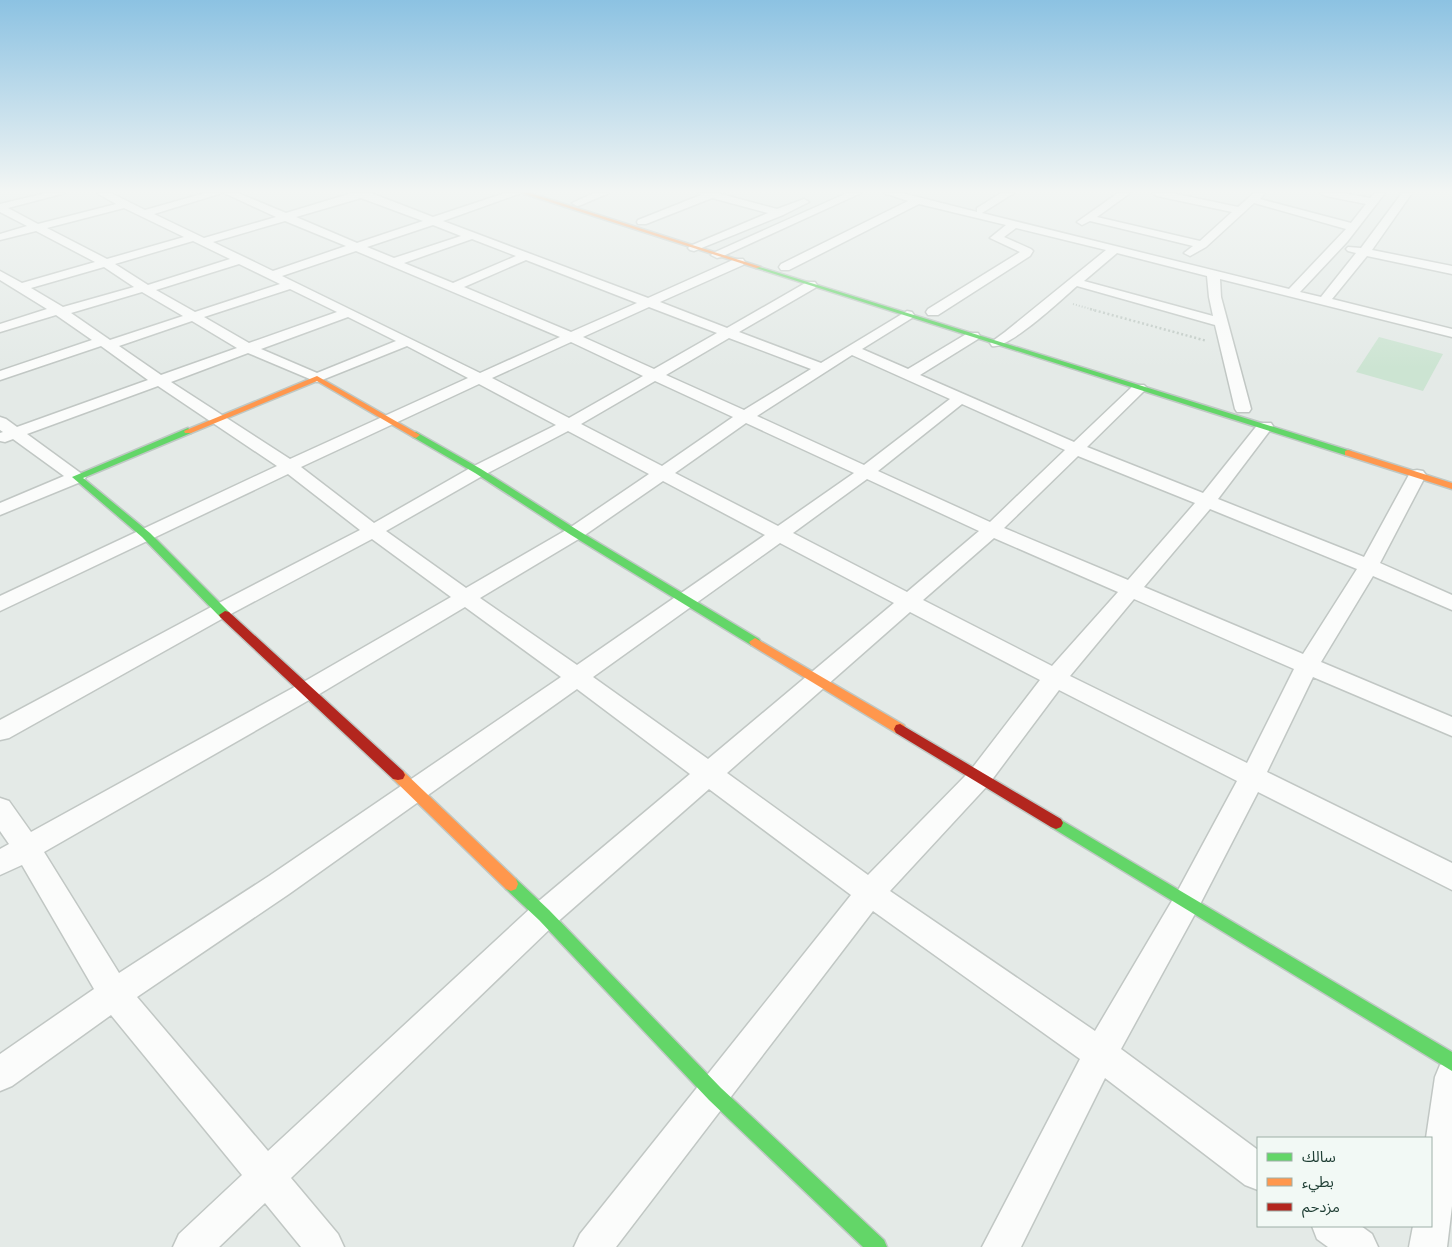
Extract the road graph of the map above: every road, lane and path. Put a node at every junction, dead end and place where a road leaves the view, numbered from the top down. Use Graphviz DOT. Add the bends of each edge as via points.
graph roads {
  1 [pos="83,251"];
  2 [pos="150,251"];
  3 [pos="221,251"];
  4 [pos="342,251"];
  5 [pos="369,251"];
  6 [pos="427,251"];
  7 [pos="515,251"];
  8 [pos="704,251"];
  9 [pos="725,251"];
  10 [pos="743,251"];
  11 [pos="815,251"];
  12 [pos="1026,251"];
  13 [pos="1113,251"];
  14 [pos="1119,251"];
  15 [pos="1149,251"];
  16 [pos="1192,251"];
  17 [pos="1332,251"];
  18 [pos="1364,251"];
  19 [pos="1379,251"];
  20 [pos="1386,251"];
  21 [pos="528,256"];
  22 [pos="735,256"];
  23 [pos="1181,258"];
  24 [pos="240,260"];
  25 [pos="104,262"];
  26 [pos="395,262"];
  27 [pos="1452,262"];
  28 [pos="786,267"];
  29 [pos="1452,270"];
  30 [pos="1213,274"];
  31 [pos="272,275"];
  32 [pos="8,282"];
  33 [pos="1075,282"];
  34 [pos="292,284"];
  35 [pos="811,285"];
  36 [pos="454,287"];
  37 [pos="145,289"];
  38 [pos="1295,289"];
  39 [pos="1327,297"];
  40 [pos="1055,299"];
  41 [pos="650,302"];
  42 [pos="59,311"];
  43 [pos="349,312"];
  44 [pos="933,312"];
  45 [pos="907,315"];
  46 [pos="192,317"];
  47 [pos="1221,322"];
  48 [pos="1452,324"];
  49 [pos="0,328"];
  50 [pos="1452,332"];
  51 [pos="728,333"];
  52 [pos="1010,335"];
  53 [pos="973,336"];
  54 [pos="573,338"];
  55 [pos="408,341"];
  56 [pos="105,343"];
  57 [pos="997,343"];
  58 [pos="1227,347"];
  59 [pos="247,348"];
  60 [pos="852,350"];
  61 [pos="821,368"];
  62 [pos="654,374"];
  63 [pos="909,375"];
  64 [pos="0,376"];
  65 [pos="317,378"];
  66 [pos="478,379"];
  67 [pos="158,380"];
  68 [pos="1139,388"];
  69 [pos="961,398"];
  70 [pos="1243,409"];
  71 [pos="746,416"];
  72 [pos="389,419"];
  73 [pos="219,420"];
  74 [pos="0,422"];
  75 [pos="568,425"];
  76 [pos="1265,426"];
  77 [pos="8,436"];
  78 [pos="1076,449"];
  79 [pos="290,467"];
  80 [pos="478,471"];
  81 [pos="865,473"];
  82 [pos="662,474"];
  83 [pos="1452,474"];
  84 [pos="1417,475"];
  85 [pos="77,477"];
  86 [pos="1452,486"];
  87 [pos="1206,502"];
  88 [pos="0,510"];
  89 [pos="992,530"];
  90 [pos="374,531"];
  91 [pos="575,533"];
  92 [pos="777,533"];
  93 [pos="146,535"];
  94 [pos="1369,566"];
  95 [pos="1132,589"];
  96 [pos="466,598"];
  97 [pos="685,600"];
  98 [pos="907,601"];
  99 [pos="1452,603"];
  100 [pos="0,604"];
  101 [pos="220,611"];
  102 [pos="1308,664"];
  103 [pos="577,677"];
  104 [pos="1055,678"];
  105 [pos="816,679"];
  106 [pos="308,690"];
  107 [pos="1452,727"];
  108 [pos="0,731"];
  109 [pos="709,773"];
  110 [pos="979,778"];
  111 [pos="1252,778"];
  112 [pos="413,790"];
  113 [pos="0,808"];
  114 [pos="27,848"];
  115 [pos="0,863"];
  116 [pos="1452,877"];
  117 [pos="870,893"];
  118 [pos="1186,903"];
  119 [pos="544,915"];
  120 [pos="114,994"];
  121 [pos="1100,1054"];
  122 [pos="1452,1062"];
  123 [pos="0,1074"];
  124 [pos="1452,1077"];
  125 [pos="715,1094"];
  126 [pos="1257,1171"];
  127 [pos="266,1177"];
  128 [pos="1432,1219"];
  129 [pos="1331,1227"];
  130 [pos="1431,1227"];
  131 [pos="192,1247"];
  132 [pos="325,1247"];
  133 [pos="593,1247"];
  134 [pos="877,1247"];
  135 [pos="1002,1247"];
  136 [pos="1359,1247"];
  137 [pos="1428,1247"];
  1 -- 25 [label="street"];
  2 -- 25 [label="street"];
  3 -- 24 [label="street"];
  4 -- 31 [label="street"];
  5 -- 26 [label="street"];
  6 -- 26 [label="street"];
  7 -- 21 [label="street"];
  8 -- 22 [label="main road"];
  9 -- 22 [label="main road"];
  10 -- 22 [label="street"];
  11 -- 28 [label="street"];
  12 -- 44 [label="street"];
  13 -- 33 [label="street"];
  14 -- 30 [label="street"];
  15 -- 23 [label="street"];
  16 -- 23 [label="street"];
  17 -- 38 [label="street"];
  18 -- 39 [label="street"];
  19 -- 29 [label="street"];
  20 -- 27 [label="street"];
  21 -- 36 [label="street"];
  21 -- 41 [label="street"];
  22 -- 28 [label="main road"];
  22 -- 35 [label="main road"];
  22 -- 41 [label="street"];
  23 -- 38 [label="street"];
  24 -- 31 [label="street"];
  24 -- 37 [label="street"];
  25 -- 32 [label="street"];
  25 -- 37 [label="street"];
  26 -- 36 [label="street"];
  28 -- 44 [label="main road"];
  30 -- 38 [label="street"];
  30 -- 47 [label="street"];
  31 -- 34 [label="street"];
  32 -- 42 [label="street"];
  33 -- 40 [label="street"];
  33 -- 47 [label="street"];
  34 -- 43 [label="street"];
  34 -- 46 [label="street"];
  35 -- 45 [label="main road"];
  35 -- 51 [label="street"];
  36 -- 54 [label="street"];
  37 -- 42 [label="street"];
  37 -- 46 [label="street"];
  38 -- 39 [label="street"];
  39 -- 48 [label="street"];
  39 -- 50 [label="street"];
  40 -- 52 [label="street"];
  40 -- 58 [label="path"];
  41 -- 51 [label="street"];
  41 -- 54 [label="street"];
  42 -- 49 [label="street"];
  42 -- 56 [label="street"];
  43 -- 55 [label="street"];
  43 -- 59 [label="street"];
  44 -- 52 [label="main road"];
  45 -- 53 [label="main road"];
  45 -- 60 [label="street"];
  46 -- 56 [label="street"];
  46 -- 59 [label="street"];
  47 -- 58 [label="street"];
  51 -- 61 [label="street"];
  51 -- 62 [label="street"];
  52 -- 57 [label="street"];
  52 -- 70 [label="main road"];
  53 -- 57 [label="main road"];
  53 -- 63 [label="street"];
  54 -- 62 [label="street"];
  54 -- 66 [label="street"];
  55 -- 65 [label="street"];
  55 -- 66 [label="street"];
  56 -- 64 [label="street"];
  56 -- 67 [label="street"];
  57 -- 68 [label="main road"];
  58 -- 70 [label="street"];
  59 -- 65 [label="street"];
  59 -- 67 [label="street"];
  60 -- 61 [label="street"];
  60 -- 63 [label="street"];
  61 -- 71 [label="street"];
  62 -- 71 [label="street"];
  62 -- 75 [label="street"];
  63 -- 69 [label="street"];
  65 -- 72 [label="main road"];
  65 -- 73 [label="main road"];
  66 -- 72 [label="street"];
  66 -- 75 [label="street"];
  67 -- 73 [label="street"];
  67 -- 77 [label="street"];
  68 -- 76 [label="main road"];
  68 -- 78 [label="street"];
  69 -- 78 [label="street"];
  69 -- 81 [label="street"];
  70 -- 83 [label="main road"];
  71 -- 81 [label="street"];
  71 -- 82 [label="street"];
  72 -- 79 [label="street"];
  72 -- 80 [label="main road"];
  73 -- 79 [label="street"];
  73 -- 85 [label="main road"];
  74 -- 77 [label="street"];
  75 -- 80 [label="street"];
  75 -- 82 [label="street"];
  76 -- 84 [label="main road"];
  76 -- 87 [label="street"];
  77 -- 85 [label="street"];
  78 -- 87 [label="street"];
  78 -- 89 [label="street"];
  79 -- 90 [label="street"];
  79 -- 93 [label="street"];
  80 -- 90 [label="street"];
  80 -- 91 [label="main road"];
  81 -- 89 [label="street"];
  81 -- 92 [label="street"];
  82 -- 91 [label="street"];
  82 -- 92 [label="street"];
  84 -- 86 [label="main road"];
  84 -- 94 [label="street"];
  85 -- 88 [label="street"];
  85 -- 93 [label="main road"];
  87 -- 94 [label="street"];
  87 -- 95 [label="street"];
  89 -- 95 [label="street"];
  89 -- 98 [label="street"];
  90 -- 96 [label="street"];
  90 -- 101 [label="street"];
  91 -- 96 [label="street"];
  91 -- 97 [label="main road"];
  92 -- 97 [label="street"];
  92 -- 98 [label="street"];
  93 -- 100 [label="street"];
  93 -- 101 [label="main road"];
  94 -- 99 [label="street"];
  94 -- 102 [label="street"];
  95 -- 102 [label="street"];
  95 -- 104 [label="street"];
  96 -- 103 [label="street"];
  96 -- 106 [label="street"];
  97 -- 103 [label="street"];
  97 -- 105 [label="main road"];
  98 -- 104 [label="street"];
  98 -- 105 [label="street"];
  101 -- 106 [label="main road"];
  101 -- 108 [label="street"];
  102 -- 107 [label="street"];
  102 -- 111 [label="street"];
  103 -- 109 [label="street"];
  103 -- 112 [label="street"];
  104 -- 110 [label="street"];
  104 -- 111 [label="street"];
  105 -- 109 [label="street"];
  105 -- 110 [label="main road"];
  106 -- 112 [label="main road"];
  106 -- 114 [label="street"];
  109 -- 117 [label="street"];
  109 -- 119 [label="street"];
  110 -- 117 [label="street"];
  110 -- 118 [label="main road"];
  111 -- 116 [label="street"];
  111 -- 118 [label="street"];
  112 -- 119 [label="main road"];
  112 -- 120 [label="street" via="279,885"];
  113 -- 114 [label="street"];
  114 -- 115 [label="street"];
  114 -- 120 [label="street"];
  117 -- 121 [label="street"];
  117 -- 125 [label="street"];
  118 -- 121 [label="street"];
  118 -- 122 [label="main road"];
  119 -- 125 [label="main road"];
  119 -- 127 [label="street"];
  120 -- 123 [label="street"];
  120 -- 127 [label="street"];
  121 -- 126 [label="street"];
  121 -- 135 [label="street"];
  124 -- 128 [label="street"];
  125 -- 133 [label="street"];
  125 -- 134 [label="main road"];
  127 -- 131 [label="street"];
  127 -- 132 [label="street"];
  129 -- 136 [label="street"];
  130 -- 137 [label="street"];
}
